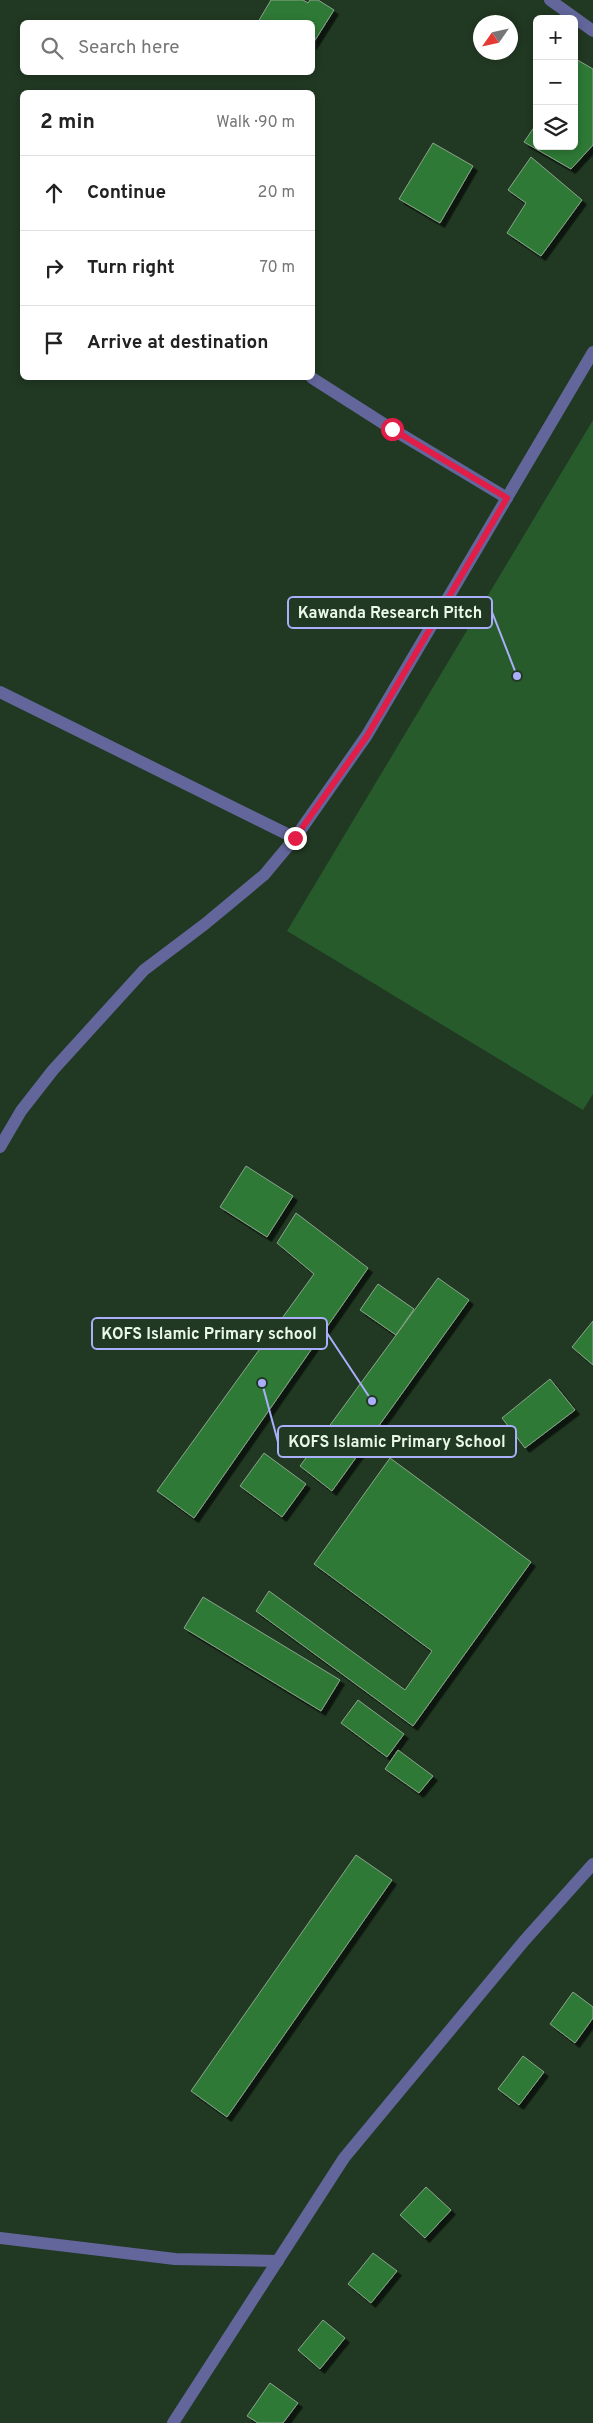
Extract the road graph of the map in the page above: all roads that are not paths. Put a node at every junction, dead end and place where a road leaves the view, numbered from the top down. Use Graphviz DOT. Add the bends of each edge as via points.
graph roads {
  1 [pos="550,0"];
  2 [pos="593,31"];
  3 [pos="593,352"];
  4 [pos="315,380"];
  5 [pos="507,498"];
  6 [pos="0,692"];
  7 [pos="295,838"];
  8 [pos="0,1147"];
  9 [pos="593,1864"];
  10 [pos="0,2238"];
  11 [pos="278,2261"];
  12 [pos="176,2422"];
  1 -- 2 [label="street"];
  3 -- 5 [label="street"];
  4 -- 5 [label="street"];
  5 -- 7 [label="street" via="367,736"];
  6 -- 7 [label="street"];
  7 -- 8 [label="street" via="264,874 144,970 52,1070 21,1111"];
  9 -- 11 [label="street" via="524,1941 344,2158"];
  10 -- 11 [label="street" via="175,2259"];
  11 -- 12 [label="street"];
}
